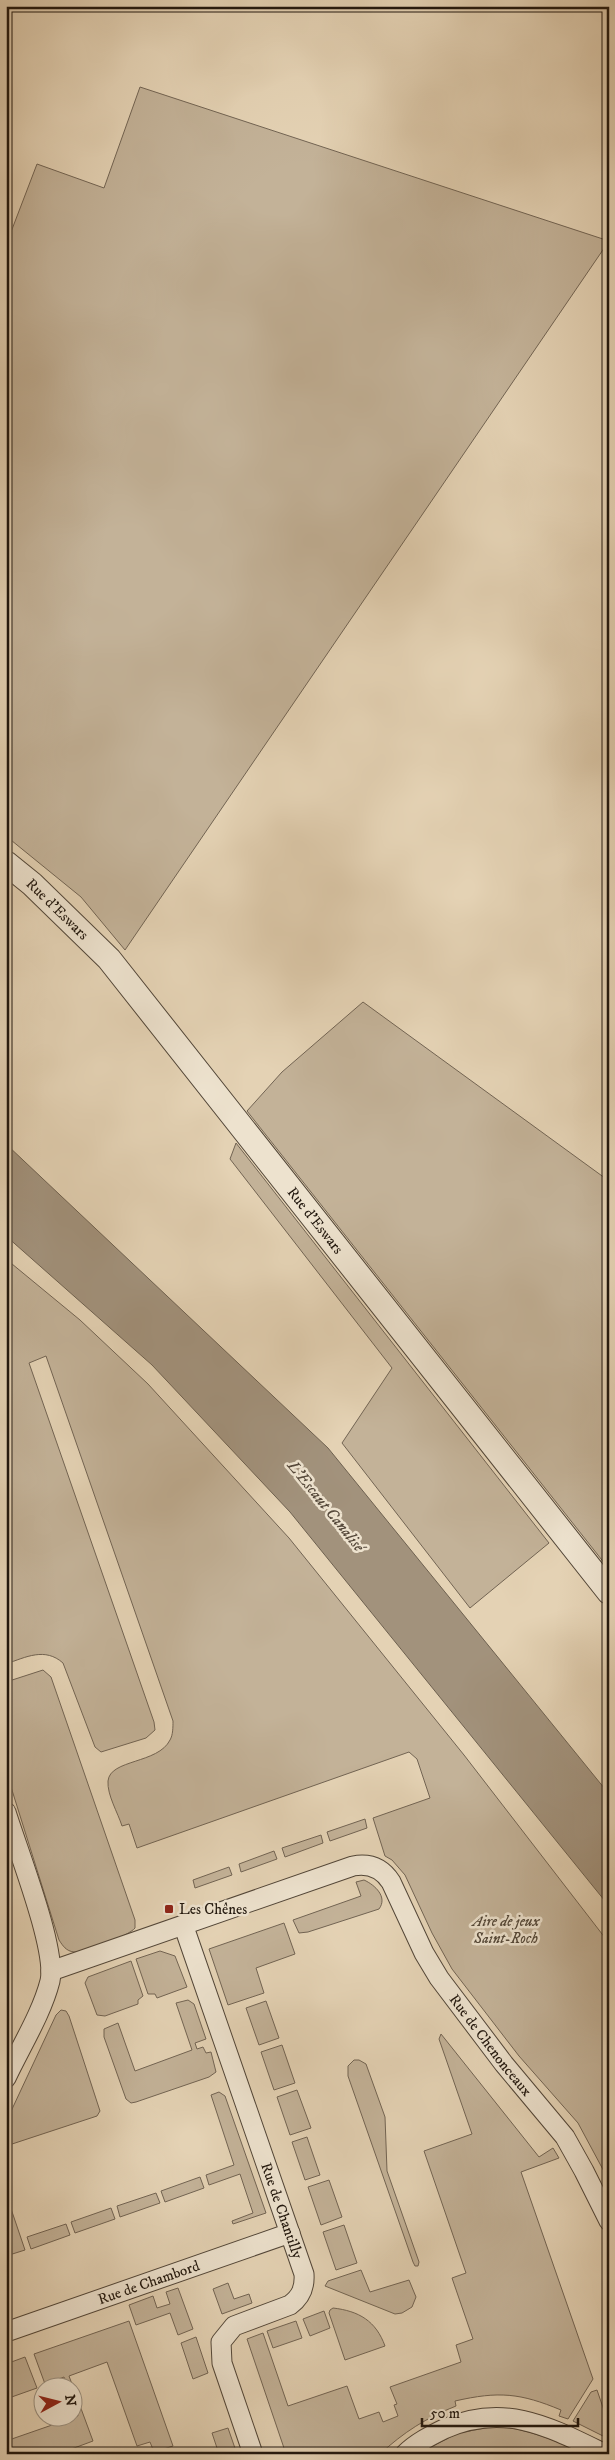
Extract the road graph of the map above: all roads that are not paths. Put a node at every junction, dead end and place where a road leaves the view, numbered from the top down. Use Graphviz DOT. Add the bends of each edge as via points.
graph roads {
  1 [pos="6,863"];
  2 [pos="609,1592"];
  3 [pos="6,1812"];
  4 [pos="184,1927"];
  5 [pos="51,1971"];
  6 [pos="6,2078"];
  7 [pos="609,2222"];
  8 [pos="290,2233"];
  9 [pos="6,2332"];
  10 [pos="253,2454"];
  11 [pos="405,2454"];
  12 [pos="605,2454"];
  1 -- 2 [label="street, Rue d'Eswars" via="109,959"];
  3 -- 5 [label="street" via="48,1947"];
  4 -- 5 [label="street"];
  4 -- 7 [label="street, Rue de Chenonceaux" via="353,1866 377,1868 391,1882 439,1978 565,2137"];
  4 -- 8 [label="street, Rue de Chantilly"];
  5 -- 6 [label="street" via="43,2000"];
  8 -- 9 [label="street, Rue de Chambord"];
  8 -- 10 [label="street, Rue de Chantilly" via="304,2274 302,2292 290,2305 234,2326 221,2342 222,2363"];
  11 -- 12 [label="street" via="453,2425 502,2416 532,2422"];
}
